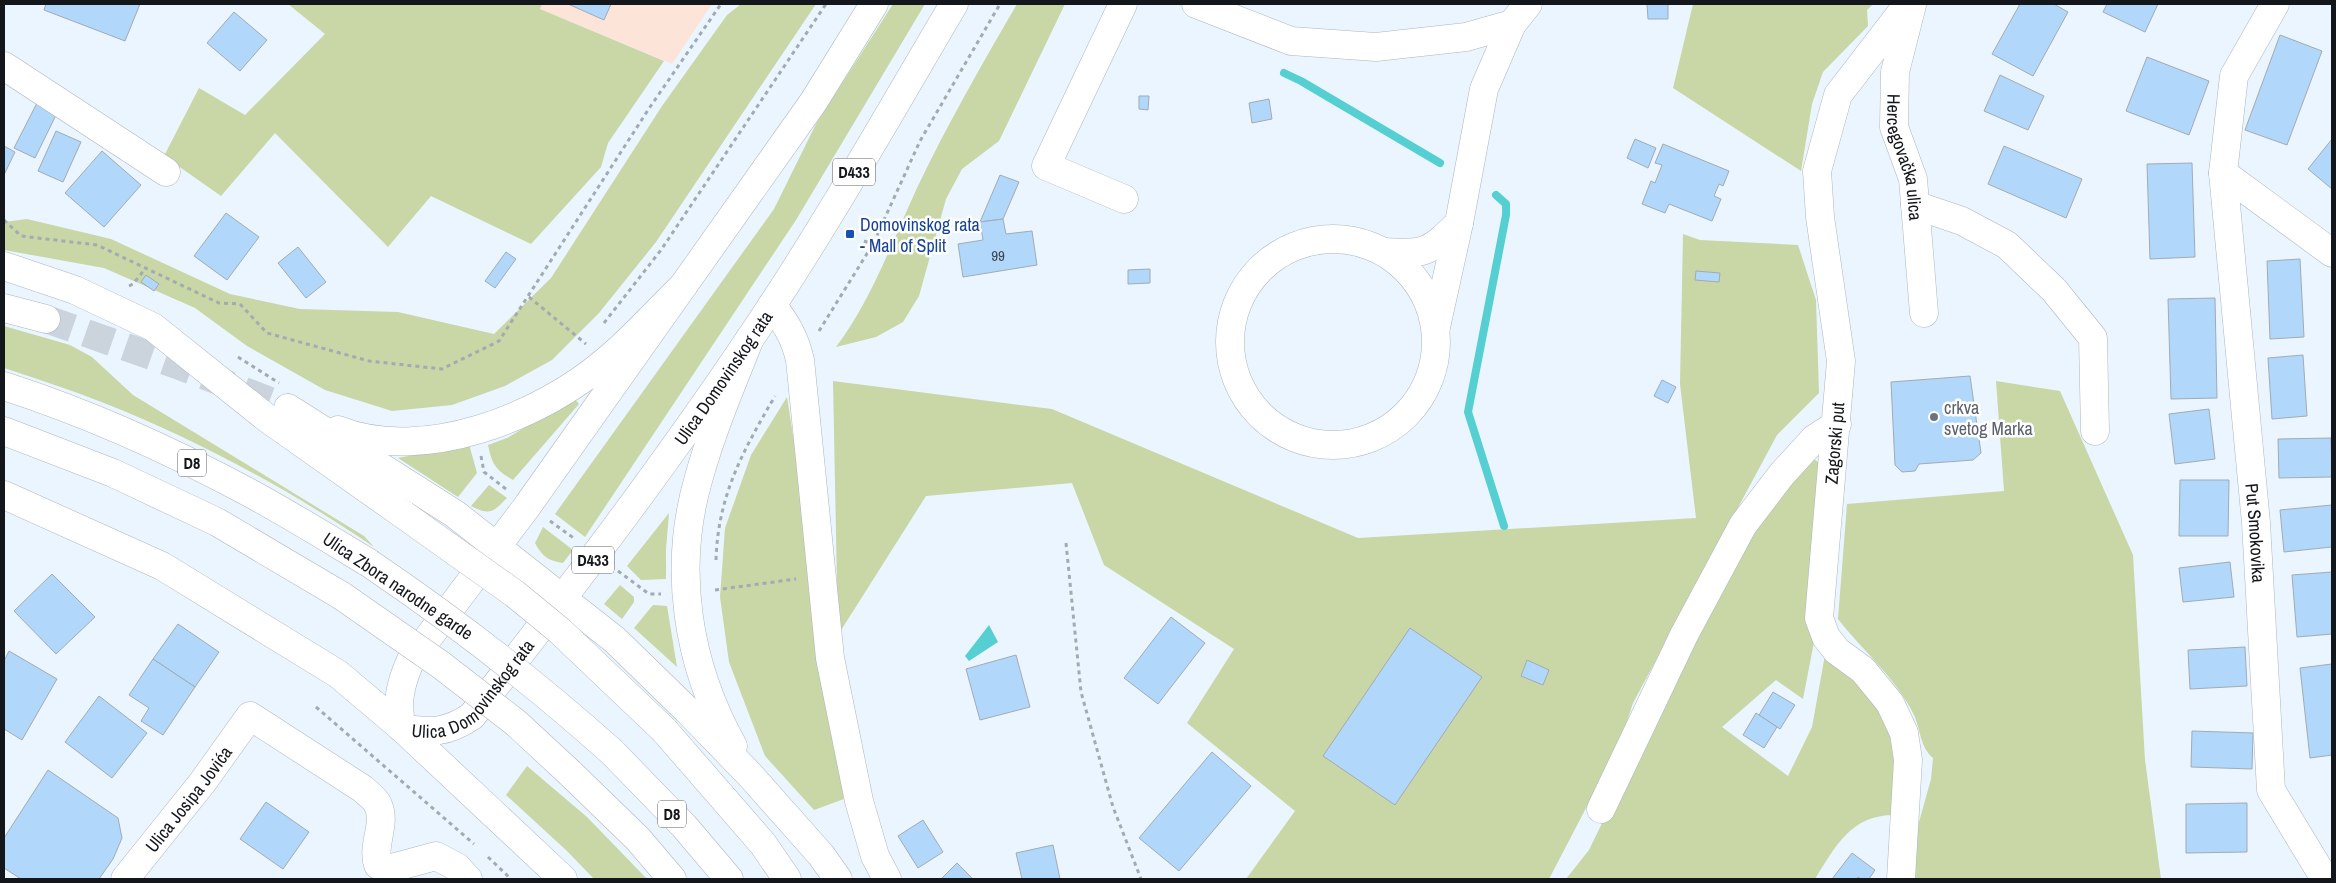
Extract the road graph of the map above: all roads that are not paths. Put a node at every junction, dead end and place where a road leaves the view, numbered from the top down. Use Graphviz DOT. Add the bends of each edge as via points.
graph roads {
  1 [pos="874,4"];
  2 [pos="954,4"];
  3 [pos="1123,4"];
  4 [pos="1196,4"];
  5 [pos="1908,4"];
  6 [pos="1912,4"];
  7 [pos="2276,4"];
  8 [pos="1520,14"];
  9 [pos="4,66"];
  10 [pos="166,172"];
  11 [pos="2223,173"];
  12 [pos="1124,199"];
  13 [pos="1915,205"];
  14 [pos="1459,224"];
  15 [pos="1384,252"];
  16 [pos="2332,253"];
  17 [pos="4,266"];
  18 [pos="683,286"];
  19 [pos="772,305"];
  20 [pos="4,308"];
  21 [pos="1924,313"];
  22 [pos="46,319"];
  23 [pos="1435,328"];
  24 [pos="750,338"];
  25 [pos="4,386"];
  26 [pos="1837,424"];
  27 [pos="4,430"];
  28 [pos="2095,431"];
  29 [pos="4,495"];
  30 [pos="497,547"];
  31 [pos="564,599"];
  32 [pos="402,728"];
  33 [pos="750,775"];
  34 [pos="1601,809"];
  35 [pos="126,879"];
  36 [pos="468,879"];
  37 [pos="563,879"];
  38 [pos="672,879"];
  39 [pos="729,879"];
  40 [pos="787,879"];
  41 [pos="838,879"];
  42 [pos="887,879"];
  43 [pos="1901,879"];
  44 [pos="2325,879"];
  1 -- 18 [label="main road, Ulica Domovinskog rata" via="814,101"];
  2 -- 19 [label="main road, Ulica Domovinskog rata / D433"];
  3 -- 12 [label="main road" via="1046,166"];
  4 -- 8 [label="main road" via="1292,41 1376,47 1466,37"];
  5 -- 26 [label="main road, Zagorski put" via="1838,95 1817,171 1820,217 1841,361"];
  6 -- 13 [label="main road, Hercegovačka ulica" via="1895,72 1894,127 1913,179"];
  7 -- 11 [label="main road, Put Smokovika" via="2234,76"];
  8 -- 14 [label="main road" via="1484,90"];
  9 -- 10 [label="main road"];
  11 -- 16 [label="main road"];
  11 -- 44 [label="main road, Put Smokovika" via="2256,523 2271,790"];
  13 -- 21 [label="main road, Hercegovačka ulica"];
  13 -- 28 [label="main road" via="1962,221 2007,245 2054,290 2093,338"];
  14 -- 15 [label="main road" via="1437,245 1414,254"];
  14 -- 23 [label="main road"];
  15 -- 23 [label="main road" via="1409,272 1426,298"];
  15 -- 23 [label="main road" via="1352,240 1317,239 1284,250 1256,272 1237,301 1229,334 1232,369 1247,401 1271,426 1301,442 1335,446 1370,440 1399,422 1422,395 1434,363"];
  17 -- 40 [label="main road, bridge" via="75,290 153,328 268,418 530,606 664,730 763,844"];
  18 -- 30 [label="main road, Ulica Domovinskog rata"];
  18 -- 30 [label="main road" via="607,360 568,389 525,412 476,431 428,439 374,439 350,435 291,403 455,514"];
  19 -- 24 [label="main road, Ulica Domovinskog rata / D433"];
  19 -- 42 [label="main road" via="796,341 800,360 830,658 859,801 875,856"];
  20 -- 22 [label="main road"];
  24 -- 31 [label="main road, Ulica Domovinskog rata / D433"];
  24 -- 33 [label="main road" via="698,477 690,514 685,592 691,632 704,680 722,725"];
  25 -- 39 [label="main road, Ulica Zbora narodne garde / D8, bridge" via="37,396 151,443 249,492 369,563 484,644 549,695 612,752 684,826"];
  26 -- 34 [label="main road" via="1814,438 1743,525 1684,635"];
  26 -- 43 [label="main road, Zagorski put" via="1819,618 1826,637 1837,651 1863,670 1890,704 1904,733 1908,760"];
  27 -- 38 [label="main road, D8, bridge" via="113,473 217,522 342,596 442,664 516,723 638,839"];
  29 -- 32 [label="main road" via="162,566 338,674"];
  30 -- 31 [label="main road"];
  30 -- 32 [label="main road, Ulica Domovinskog rata" via="410,662 398,700"];
  31 -- 32 [label="main road, Ulica Domovinskog rata / D433" via="472,716 458,726 441,731"];
  31 -- 33 [label="main road" via="615,640"];
  32 -- 37 [label="main road"];
  33 -- 41 [label="main road" via="821,855"];
  35 -- 36 [label="main road, Ulica Josipa Jovića" via="250,716 363,789 377,802 381,819 375,858 378,865 388,869 436,856 457,867"];
}
